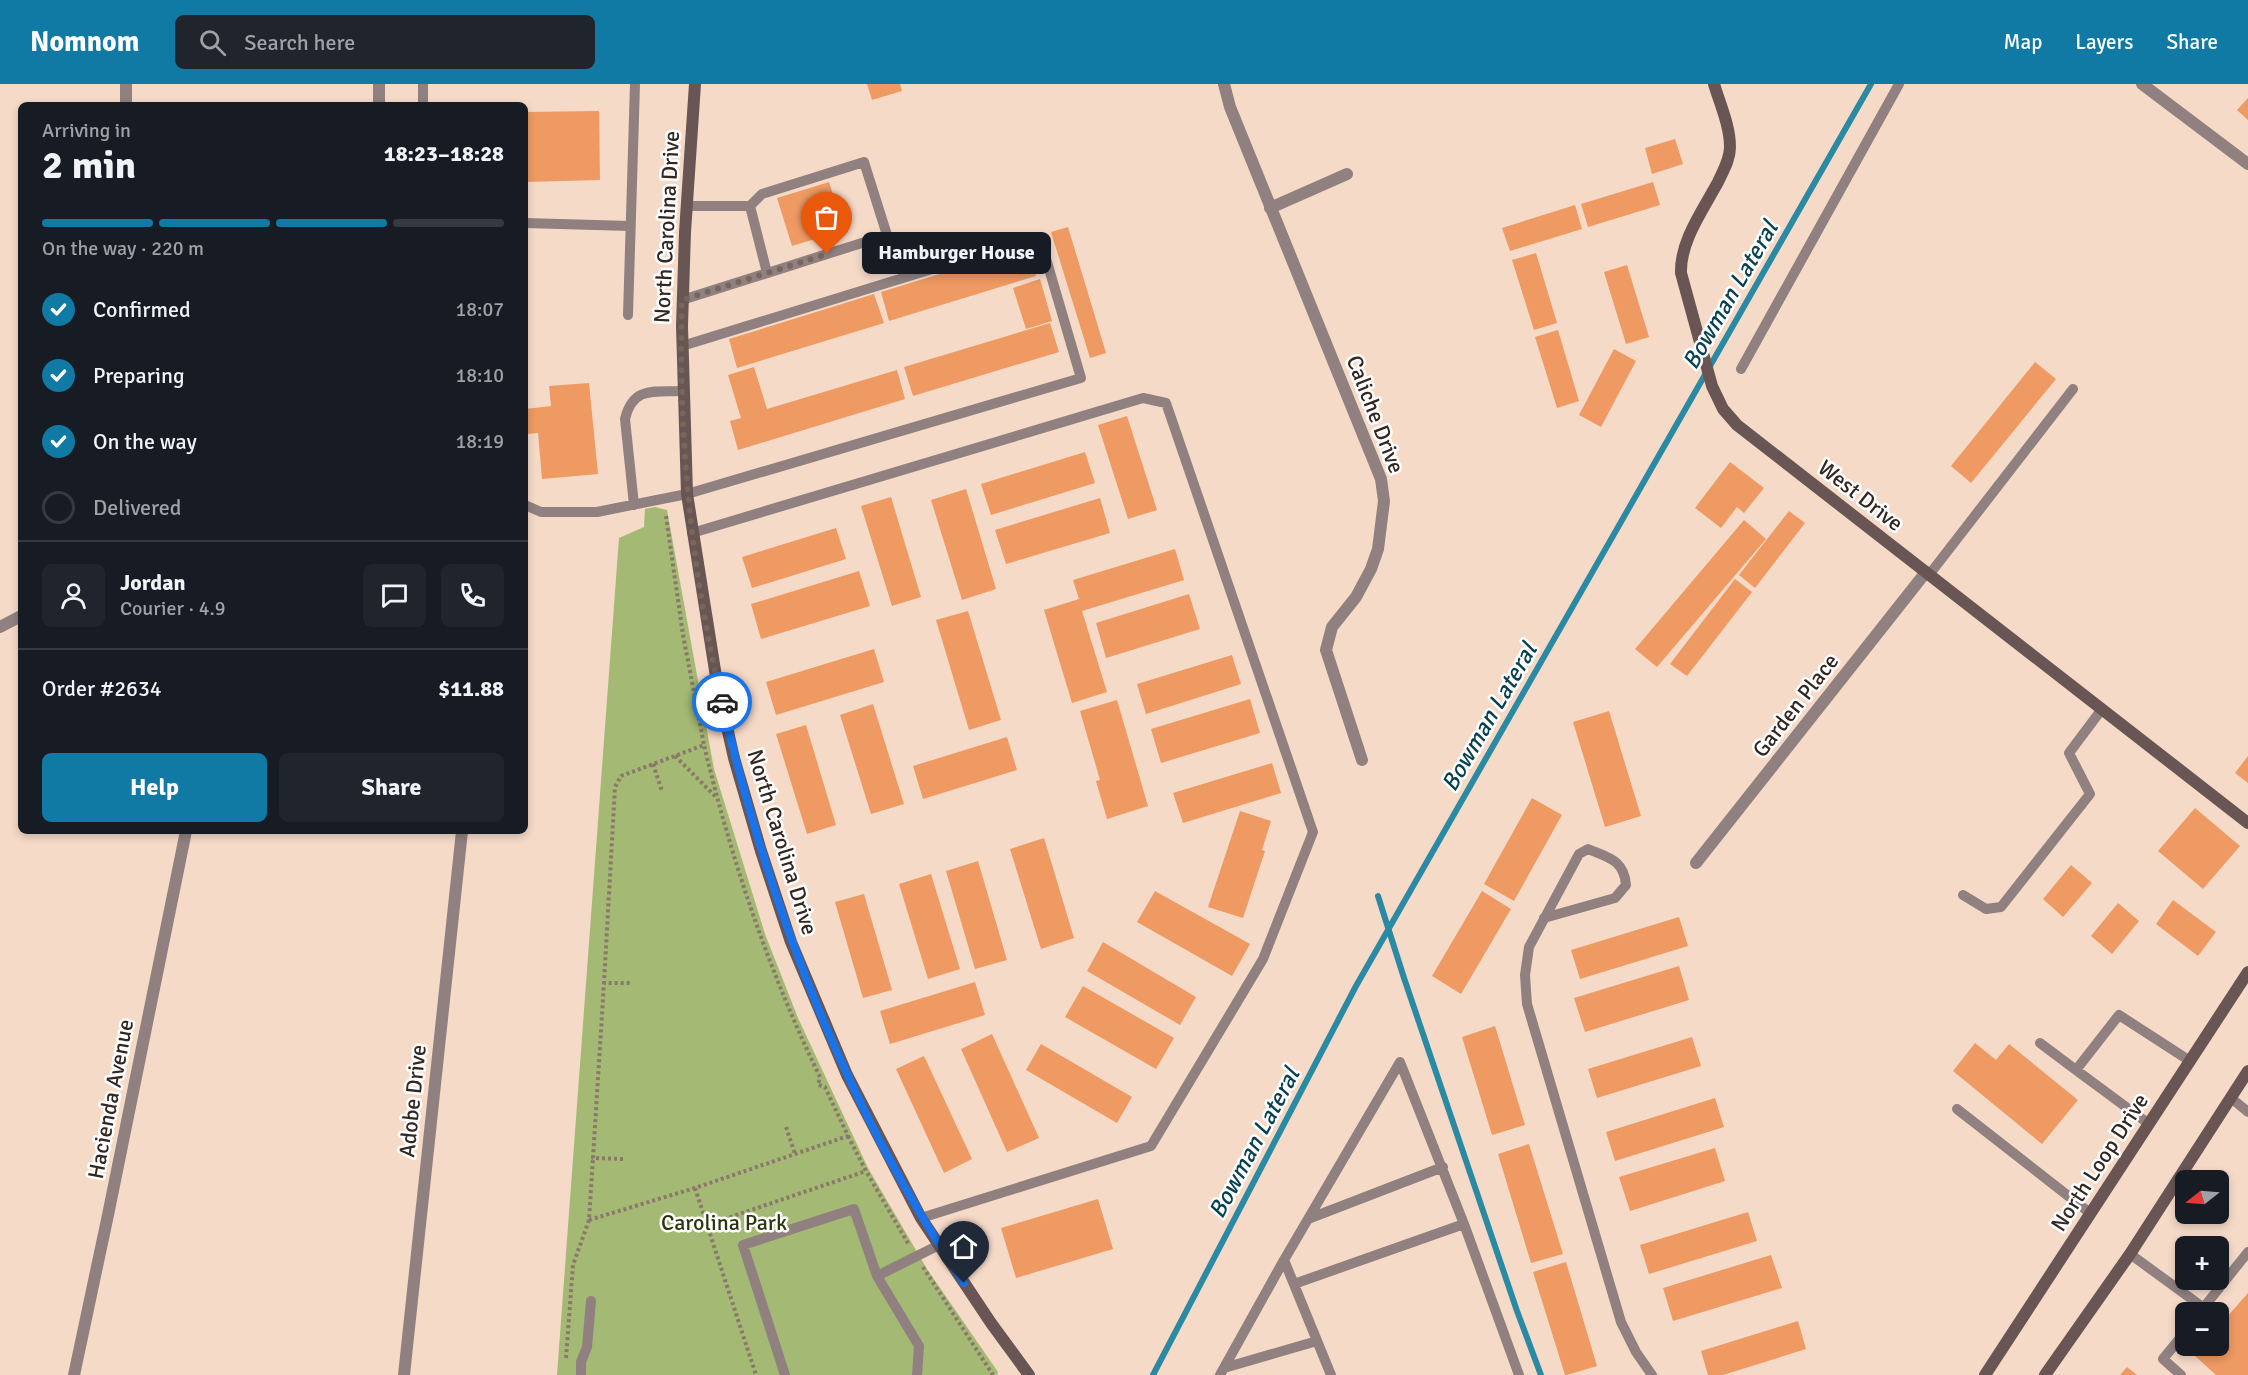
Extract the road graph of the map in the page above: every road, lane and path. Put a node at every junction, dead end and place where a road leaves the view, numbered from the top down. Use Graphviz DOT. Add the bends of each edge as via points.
graph roads {
  1 [pos="126,84"];
  2 [pos="379,84"];
  3 [pos="423,84"];
  4 [pos="634,84"];
  5 [pos="695,84"];
  6 [pos="1224,84"];
  7 [pos="1714,84"];
  8 [pos="1899,84"];
  9 [pos="2142,84"];
  10 [pos="126,102"];
  11 [pos="379,102"];
  12 [pos="423,102"];
  13 [pos="2248,164"];
  14 [pos="1347,174"];
  15 [pos="686,206"];
  16 [pos="750,206"];
  17 [pos="1270,208"];
  18 [pos="528,223"];
  19 [pos="630,226"];
  20 [pos="767,273"];
  21 [pos="682,300"];
  22 [pos="628,315"];
  23 [pos="682,346"];
  24 [pos="1741,369"];
  25 [pos="2073,389"];
  26 [pos="682,391"];
  27 [pos="687,494"];
  28 [pos="634,505"];
  29 [pos="528,506"];
  30 [pos="666,516"];
  31 [pos="692,533"];
  32 [pos="1927,574"];
  33 [pos="18,618"];
  34 [pos="0,627"];
  35 [pos="2102,709"];
  36 [pos="704,745"];
  37 [pos="675,756"];
  38 [pos="1362,760"];
  39 [pos="653,764"];
  40 [pos="662,791"];
  41 [pos="717,798"];
  42 [pos="2248,823"];
  43 [pos="185,834"];
  44 [pos="462,834"];
  45 [pos="1696,863"];
  46 [pos="1963,895"];
  47 [pos="1544,918"];
  48 [pos="2248,972"];
  49 [pos="604,983"];
  50 [pos="632,983"];
  51 [pos="2040,1043"];
  52 [pos="2190,1061"];
  53 [pos="2076,1070"];
  54 [pos="2248,1071"];
  55 [pos="2231,1098"];
  56 [pos="1957,1109"];
  57 [pos="2248,1112"];
  58 [pos="2149,1124"];
  59 [pos="786,1127"];
  60 [pos="795,1154"];
  61 [pos="593,1158"];
  62 [pos="623,1160"];
  63 [pos="1443,1167"];
  64 [pos="866,1171"];
  65 [pos="695,1188"];
  66 [pos="2090,1213"];
  67 [pos="921,1218"];
  68 [pos="1308,1219"];
  69 [pos="589,1220"];
  70 [pos="1464,1224"];
  71 [pos="707,1225"];
  72 [pos="939,1245"];
  73 [pos="2248,1252"];
  74 [pos="2130,1254"];
  75 [pos="1284,1260"];
  76 [pos="877,1276"];
  77 [pos="1294,1284"];
  78 [pos="591,1301"];
  79 [pos="2192,1302"];
  80 [pos="2208,1302"];
  81 [pos="1317,1341"];
  82 [pos="2175,1344"];
  83 [pos="566,1364"];
  84 [pos="1222,1372"];
  85 [pos="74,1375"];
  86 [pos="404,1375"];
  87 [pos="580,1375"];
  88 [pos="756,1375"];
  89 [pos="785,1375"];
  90 [pos="917,1375"];
  91 [pos="1029,1375"];
  92 [pos="1331,1375"];
  93 [pos="1519,1375"];
  94 [pos="1652,1375"];
  95 [pos="1985,1375"];
  96 [pos="2045,1375"];
  97 [pos="2181,1375"];
  1 -- 10 [label="street"];
  2 -- 11 [label="street"];
  3 -- 12 [label="lane"];
  4 -- 19 [label="lane"];
  5 -- 15 [label="main road, North Carolina Drive"];
  6 -- 17 [label="street, Caliche Drive"];
  7 -- 32 [label="main road, West Drive" via="1730,150 1727,165 1684,246 1681,273 1712,386 1723,409 1737,425"];
  8 -- 24 [label="lane"];
  9 -- 13 [label="street"];
  14 -- 17 [label="street"];
  15 -- 16 [label="lane"];
  15 -- 21 [label="main road, North Carolina Drive"];
  16 -- 20 [label="lane"];
  16 -- 20 [label="lane" via="762,194 864,162 887,235"];
  17 -- 38 [label="street, Caliche Drive" via="1381,479 1384,501 1378,549 1356,597 1332,627 1326,650"];
  18 -- 19 [label="lane"];
  19 -- 22 [label="lane"];
  20 -- 21 [label="lane"];
  21 -- 23 [label="main road, North Carolina Drive"];
  23 -- 26 [label="main road, North Carolina Drive"];
  23 -- 27 [label="lane" via="1020,243 1042,245 1081,378"];
  25 -- 32 [label="lane"];
  26 -- 27 [label="main road, North Carolina Drive"];
  26 -- 28 [label="lane" via="640,394 628,406 625,419"];
  27 -- 28 [label="lane"];
  27 -- 31 [label="main road, North Carolina Drive"];
  28 -- 29 [label="lane" via="597,512 541,512"];
  30 -- 36 [label="path"];
  31 -- 67 [label="main road, North Carolina Drive" via="717,683 743,789 791,942 847,1075"];
  31 -- 67 [label="lane" via="1143,398 1166,403 1313,832 1263,959 1151,1146"];
  32 -- 35 [label="main road, West Drive"];
  32 -- 45 [label="street, Garden Place"];
  33 -- 34 [label="street"];
  35 -- 42 [label="main road, West Drive"];
  35 -- 46 [label="lane" via="2069,753 2090,794 2001,906 1986,909"];
  36 -- 37 [label="path"];
  36 -- 41 [label="path"];
  37 -- 39 [label="path"];
  37 -- 41 [label="path"];
  39 -- 40 [label="path"];
  39 -- 49 [label="path" via="621,776 615,787"];
  41 -- 60 [label="path" via="792,1019 820,1077 818,1085 825,1087 848,1136"];
  43 -- 85 [label="street, Hacienda Avenue"];
  44 -- 86 [label="street, Adobe Drive"];
  47 -- 47 [label="lane" via="1579,854 1588,849 1615,861 1624,872 1626,885 1615,898"];
  47 -- 94 [label="lane" via="1528,947 1527,1004 1622,1322"];
  48 -- 52 [label="main road, North Loop Drive"];
  49 -- 50 [label="path"];
  49 -- 61 [label="path"];
  51 -- 53 [label="lane"];
  52 -- 53 [label="lane" via="2119,1015"];
  52 -- 58 [label="main road, North Loop Drive"];
  53 -- 58 [label="lane"];
  54 -- 55 [label="main road"];
  55 -- 57 [label="lane"];
  55 -- 74 [label="main road"];
  56 -- 66 [label="lane"];
  58 -- 66 [label="main road, North Loop Drive"];
  59 -- 60 [label="path"];
  60 -- 65 [label="path"];
  61 -- 62 [label="path"];
  61 -- 69 [label="path"];
  63 -- 68 [label="lane"];
  63 -- 68 [label="lane" via="1400,1062"];
  63 -- 70 [label="lane"];
  64 -- 71 [label="path"];
  65 -- 69 [label="path"];
  65 -- 71 [label="path"];
  66 -- 95 [label="main road, North Loop Drive"];
  67 -- 72 [label="main road, North Carolina Drive"];
  68 -- 75 [label="lane"];
  69 -- 83 [label="path" via="573,1265"];
  70 -- 77 [label="lane"];
  70 -- 93 [label="lane"];
  71 -- 88 [label="path"];
  72 -- 76 [label="lane"];
  72 -- 91 [label="main road, North Carolina Drive"];
  73 -- 80 [label="lane"];
  74 -- 79 [label="lane"];
  74 -- 96 [label="main road"];
  75 -- 77 [label="lane"];
  75 -- 84 [label="lane"];
  76 -- 89 [label="lane" via="854,1209 744,1245"];
  76 -- 90 [label="lane" via="919,1346"];
  77 -- 81 [label="lane"];
  78 -- 87 [label="lane"];
  81 -- 84 [label="lane"];
  81 -- 92 [label="lane"];
  82 -- 97 [label="lane" via="2163,1359"];
}
